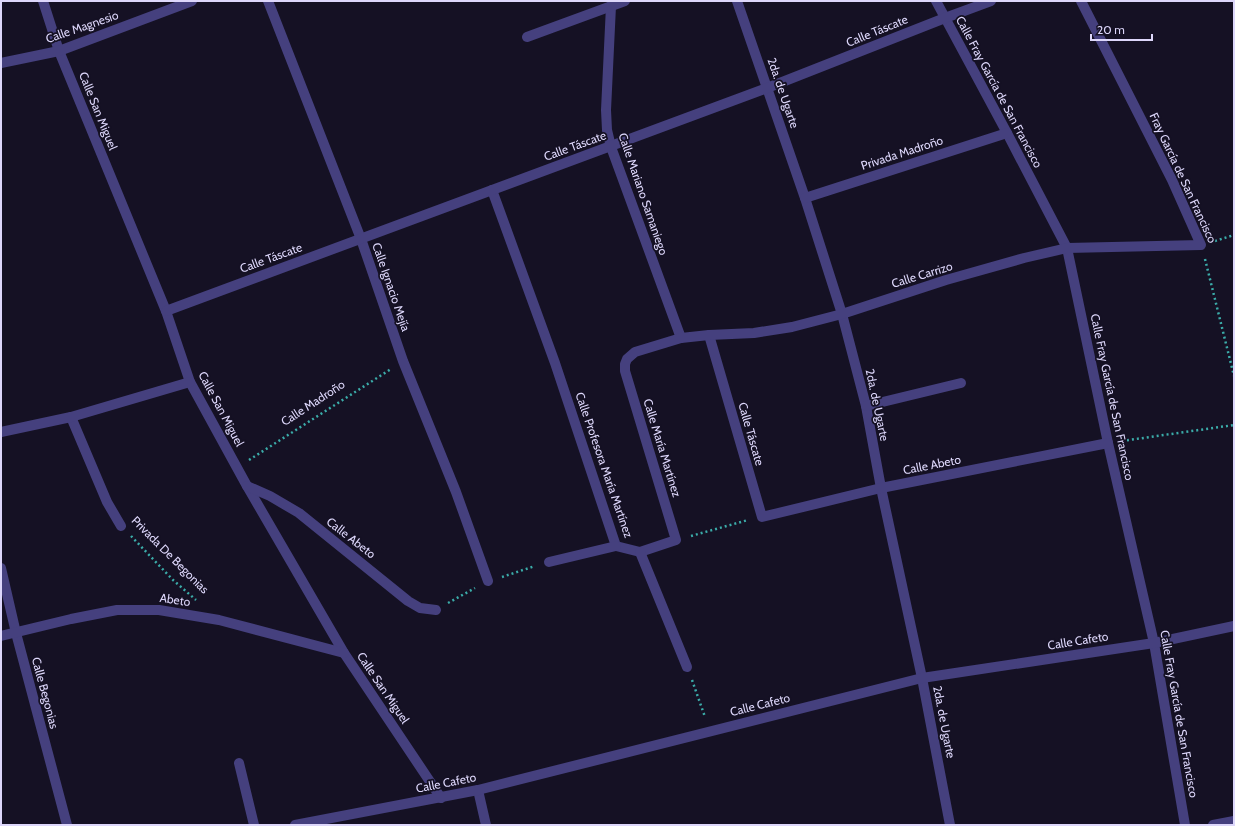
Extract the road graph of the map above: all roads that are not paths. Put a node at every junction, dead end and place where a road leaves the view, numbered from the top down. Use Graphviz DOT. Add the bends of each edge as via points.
graph roads {
  1 [pos="43,1"];
  2 [pos="192,1"];
  3 [pos="268,1"];
  4 [pos="626,1"];
  5 [pos="737,1"];
  6 [pos="936,1"];
  7 [pos="991,1"];
  8 [pos="1081,1"];
  9 [pos="611,6"];
  10 [pos="945,18"];
  11 [pos="527,37"];
  12 [pos="59,51"];
  13 [pos="1,62"];
  14 [pos="767,88"];
  15 [pos="1007,133"];
  16 [pos="611,146"];
  17 [pos="492,190"];
  18 [pos="806,198"];
  19 [pos="361,239"];
  20 [pos="1201,245"];
  21 [pos="1067,248"];
  22 [pos="166,311"];
  23 [pos="842,314"];
  24 [pos="709,335"];
  25 [pos="681,338"];
  26 [pos="625,364"];
  27 [pos="190,382"];
  28 [pos="961,383"];
  29 [pos="866,406"];
  30 [pos="71,416"];
  31 [pos="1,432"];
  32 [pos="1108,443"];
  33 [pos="247,486"];
  34 [pos="881,488"];
  35 [pos="762,517"];
  36 [pos="121,526"];
  37 [pos="616,546"];
  38 [pos="640,552"];
  39 [pos="549,562"];
  40 [pos="1,568"];
  41 [pos="488,581"];
  42 [pos="436,610"];
  43 [pos="1234,626"];
  44 [pos="16,633"];
  45 [pos="1,636"];
  46 [pos="1154,643"];
  47 [pos="344,653"];
  48 [pos="687,667"];
  49 [pos="922,678"];
  50 [pos="239,763"];
  51 [pos="478,790"];
  52 [pos="441,798"];
  53 [pos="1234,821"];
  54 [pos="67,825"];
  55 [pos="254,825"];
  56 [pos="295,825"];
  57 [pos="486,825"];
  58 [pos="950,825"];
  59 [pos="1185,825"];
  60 [pos="1213,825"];
  1 -- 12 [label="street, Calle San Miguel"];
  2 -- 12 [label="street, Calle Magnesio"];
  3 -- 19 [label="street, Calle Ignacio Mejía"];
  4 -- 9 [label="street"];
  5 -- 14 [label="street, 2da. de Ugarte"];
  6 -- 10 [label="street, Calle Fray García de San Francisco"];
  7 -- 10 [label="street, Calle Táscate"];
  8 -- 20 [label="street, Fray García de San Francisco" via="1172,180"];
  9 -- 11 [label="street"];
  9 -- 16 [label="street, Calle Mariano Samaniego" via="606,110"];
  10 -- 14 [label="street, Calle Táscate"];
  10 -- 15 [label="street, Calle Fray García de San Francisco"];
  12 -- 13 [label="street, Calle Magnesio"];
  12 -- 22 [label="street, Calle San Miguel"];
  14 -- 16 [label="street, Calle Táscate"];
  14 -- 18 [label="street, 2da. de Ugarte"];
  15 -- 18 [label="street, Privada Madroño"];
  15 -- 21 [label="street, Calle Fray García de San Francisco"];
  16 -- 17 [label="street, Calle Táscate"];
  16 -- 25 [label="street, Calle Mariano Samaniego"];
  17 -- 19 [label="street, Calle Táscate"];
  17 -- 37 [label="street, Calle Profesora María Martínez" via="555,364"];
  18 -- 23 [label="street, 2da. de Ugarte"];
  19 -- 22 [label="street, Calle Táscate"];
  19 -- 41 [label="street, Calle Ignacio Mejía" via="403,361 456,492"];
  20 -- 21 [label="street, Calle Carrizo"];
  21 -- 23 [label="street, Calle Carrizo" via="954,278"];
  21 -- 32 [label="street, Calle Fray García de San Francisco"];
  22 -- 27 [label="street, Calle San Miguel"];
  23 -- 24 [label="street, Calle Carrizo" via="792,327 754,333"];
  23 -- 29 [label="street, 2da. de Ugarte"];
  24 -- 25 [label="street, Calle Carrizo"];
  24 -- 35 [label="street, Calle Táscate"];
  25 -- 26 [label="street, Calle Carrizo" via="635,352"];
  26 -- 38 [label="street, Calle María Martínez" via="676,540"];
  27 -- 30 [label="street"];
  27 -- 33 [label="street, Calle San Miguel"];
  28 -- 29 [label="street"];
  29 -- 34 [label="street, 2da. de Ugarte"];
  30 -- 31 [label="street"];
  30 -- 36 [label="street, Privada De Begonias" via="107,502"];
  32 -- 34 [label="street, Calle Abeto"];
  32 -- 46 [label="street, Calle Fray García de San Francisco"];
  33 -- 42 [label="street, Calle Abeto" via="299,513 408,601 420,608"];
  33 -- 47 [label="street, Calle San Miguel"];
  34 -- 35 [label="street, Calle Abeto"];
  34 -- 49 [label="street, 2da. de Ugarte"];
  37 -- 38 [label="street, Calle Profesora María Martínez"];
  37 -- 39 [label="street"];
  38 -- 48 [label="street, Calle Profesora María Martínez"];
  40 -- 44 [label="street, Calle Begonias"];
  43 -- 46 [label="street, Calle Cafeto"];
  44 -- 45 [label="street, Abeto"];
  44 -- 47 [label="street, Abeto" via="117,610 160,610 218,620"];
  44 -- 54 [label="street, Calle Begonias"];
  46 -- 49 [label="street, Calle Cafeto"];
  46 -- 59 [label="street, Calle Fray García de San Francisco"];
  47 -- 52 [label="street, Calle San Miguel"];
  49 -- 51 [label="street, Calle Cafeto"];
  49 -- 58 [label="street, 2da. de Ugarte"];
  50 -- 55 [label="street"];
  51 -- 52 [label="street, Calle Cafeto"];
  51 -- 57 [label="street"];
  52 -- 56 [label="street, Calle Cafeto"];
  53 -- 60 [label="street"];
}
